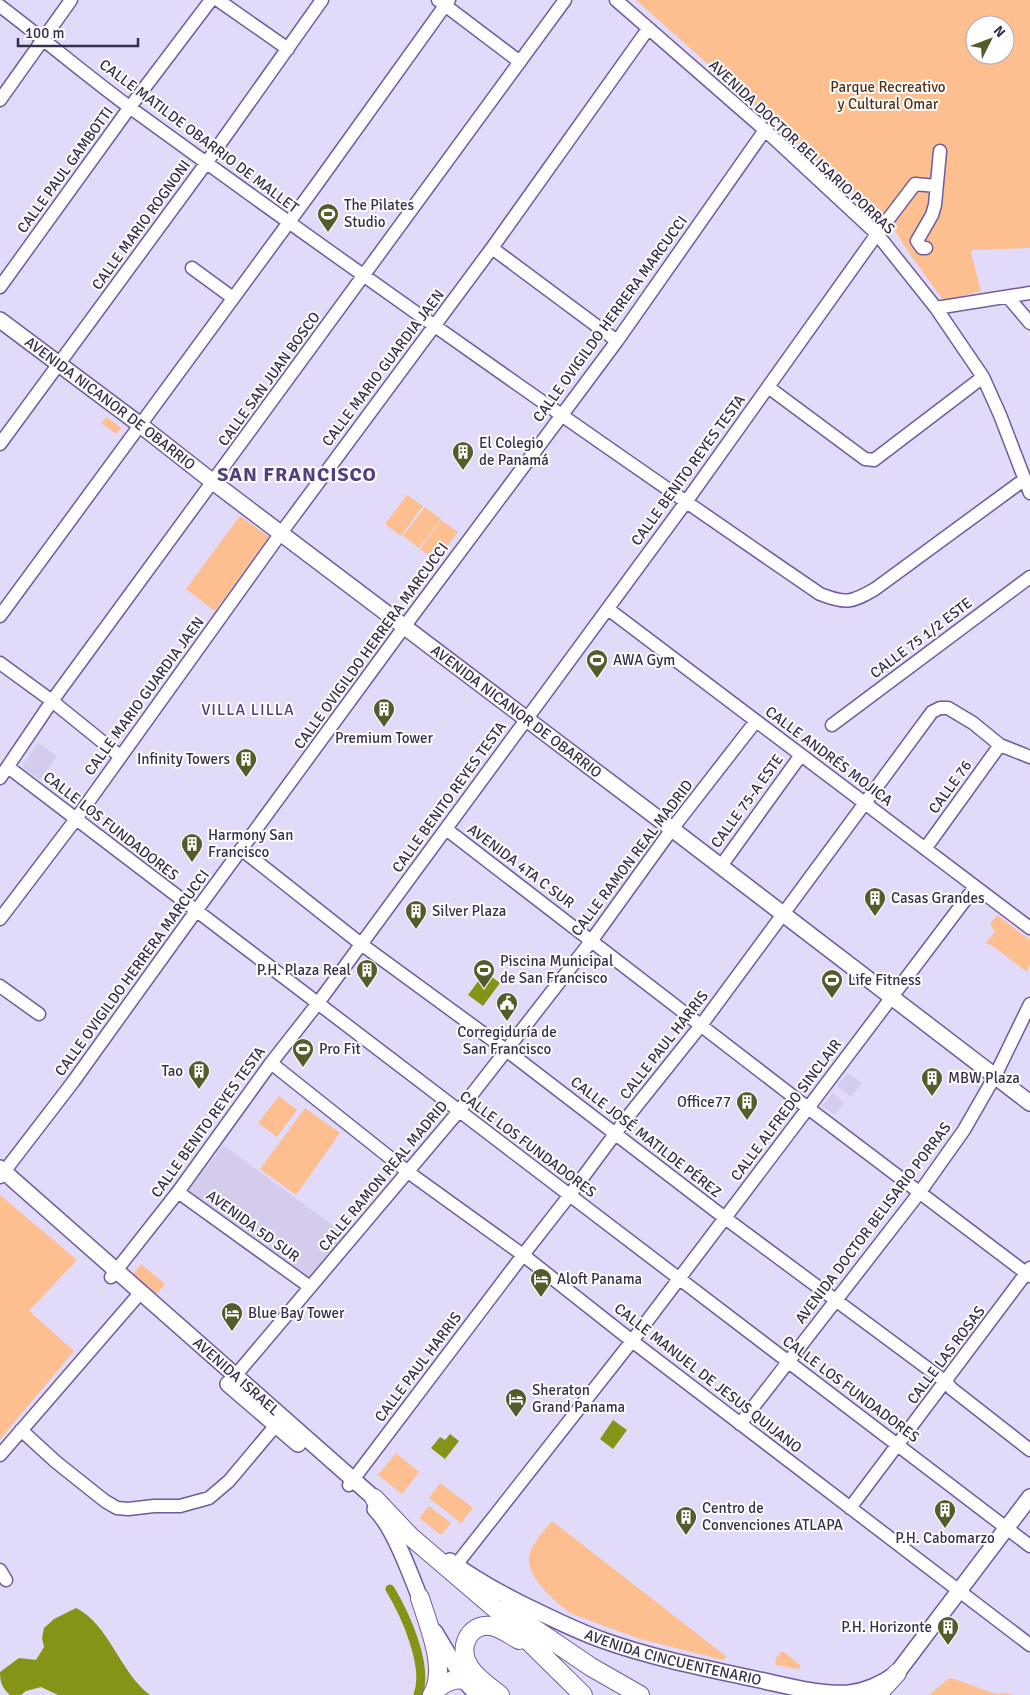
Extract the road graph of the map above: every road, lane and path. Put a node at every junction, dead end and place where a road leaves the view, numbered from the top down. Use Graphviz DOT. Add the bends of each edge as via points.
graph roads {
  1 [pos="71,0"];
  2 [pos="210,0"];
  3 [pos="218,0"];
  4 [pos="322,0"];
  5 [pos="565,0"];
  6 [pos="616,0"];
  7 [pos="444,2"];
  8 [pos="0,6"];
  9 [pos="648,30"];
  10 [pos="44,39"];
  11 [pos="288,49"];
  12 [pos="520,62"];
  13 [pos="0,100"];
  14 [pos="130,107"];
  15 [pos="764,130"];
  16 [pos="940,151"];
  17 [pos="207,162"];
  18 [pos="936,186"];
  19 [pos="288,222"];
  20 [pos="877,234"];
  21 [pos="492,248"];
  22 [pos="926,248"];
  23 [pos="192,268"];
  24 [pos="365,276"];
  25 [pos="0,287"];
  26 [pos="1030,293"];
  27 [pos="1008,297"];
  28 [pos="233,298"];
  29 [pos="936,308"];
  30 [pos="0,320"];
  31 [pos="1030,323"];
  32 [pos="435,326"];
  33 [pos="617,341"];
  34 [pos="59,364"];
  35 [pos="982,376"];
  36 [pos="768,386"];
  37 [pos="561,417"];
  38 [pos="139,424"];
  39 [pos="0,444"];
  40 [pos="1025,479"];
  41 [pos="213,482"];
  42 [pos="1030,493"];
  43 [pos="686,502"];
  44 [pos="280,533"];
  45 [pos="1030,577"];
  46 [pos="608,609"];
  47 [pos="0,616"];
  48 [pos="404,627"];
  49 [pos="0,664"];
  50 [pos="52,701"];
  51 [pos="527,719"];
  52 [pos="756,721"];
  53 [pos="832,725"];
  54 [pos="1000,745"];
  55 [pos="801,755"];
  56 [pos="120,756"];
  57 [pos="1030,757"];
  58 [pos="4,772"];
  59 [pos="866,804"];
  60 [pos="76,819"];
  61 [pos="446,829"];
  62 [pos="672,829"];
  63 [pos="242,849"];
  64 [pos="925,849"];
  65 [pos="721,866"];
  66 [pos="975,887"];
  67 [pos="196,911"];
  68 [pos="783,915"];
  69 [pos="0,920"];
  70 [pos="1030,928"];
  71 [pos="592,940"];
  72 [pos="361,944"];
  73 [pos="0,986"];
  74 [pos="891,998"];
  75 [pos="318,1003"];
  76 [pos="1030,1004"];
  77 [pos="39,1014"];
  78 [pos="702,1024"];
  79 [pos="506,1050"];
  80 [pos="271,1063"];
  81 [pos="995,1076"];
  82 [pos="1030,1103"];
  83 [pos="808,1108"];
  84 [pos="459,1111"];
  85 [pos="615,1134"];
  86 [pos="408,1172"];
  87 [pos="1,1174"];
  88 [pos="178,1192"];
  89 [pos="920,1192"];
  90 [pos="570,1196"];
  91 [pos="725,1218"];
  92 [pos="523,1255"];
  93 [pos="1029,1272"];
  94 [pos="114,1274"];
  95 [pos="678,1280"];
  96 [pos="310,1287"];
  97 [pos="138,1295"];
  98 [pos="837,1300"];
  99 [pos="632,1341"];
  100 [pos="788,1362"];
  101 [pos="232,1380"];
  102 [pos="946,1382"];
  103 [pos="740,1424"];
  104 [pos="276,1425"];
  105 [pos="21,1430"];
  106 [pos="898,1445"];
  107 [pos="1030,1450"];
  108 [pos="0,1455"];
  109 [pos="352,1482"];
  110 [pos="1030,1497"];
  111 [pos="374,1498"];
  112 [pos="850,1508"];
  113 [pos="382,1516"];
  114 [pos="1007,1528"];
  115 [pos="1030,1546"];
  116 [pos="456,1565"];
  117 [pos="476,1579"];
  118 [pos="959,1592"];
  119 [pos="420,1598"];
  120 [pos="527,1643"];
  121 [pos="1030,1645"];
  122 [pos="899,1672"];
  123 [pos="463,1679"];
  124 [pos="434,1693"];
  125 [pos="477,1695"];
  126 [pos="492,1695"];
  127 [pos="500,1695"];
  128 [pos="576,1695"];
  129 [pos="584,1695"];
  130 [pos="640,1695"];
  131 [pos="877,1695"];
  132 [pos="884,1695"];
  133 [pos="891,1695"];
  1 -- 10 [label="street"];
  2 -- 14 [label="street, CALLE PAUL GAMBOTTI"];
  3 -- 11 [label="street"];
  4 -- 11 [label="street, CALLE MARIO ROGNONI"];
  5 -- 12 [label="street, CALLE SAN JUAN BOSCO"];
  6 -- 9 [label="street, AVENIDA DOCTOR BELISARIO PORRAS"];
  7 -- 12 [label="street"];
  7 -- 19 [label="street"];
  8 -- 10 [label="street, CALLE MATILDE OBARRIO DE MALLET"];
  9 -- 15 [label="street, AVENIDA DOCTOR BELISARIO PORRAS"];
  9 -- 21 [label="street, CALLE MARIO GUARDIA JAEN"];
  10 -- 13 [label="street"];
  10 -- 14 [label="street, CALLE MATILDE OBARRIO DE MALLET"];
  11 -- 17 [label="street, CALLE MARIO ROGNONI"];
  12 -- 24 [label="street, CALLE SAN JUAN BOSCO"];
  14 -- 17 [label="street, CALLE MATILDE OBARRIO DE MALLET"];
  14 -- 25 [label="street, CALLE PAUL GAMBOTTI"];
  15 -- 20 [label="street, AVENIDA DOCTOR BELISARIO PORRAS"];
  15 -- 33 [label="street, CALLE OVIGILDO HERRERA MARCUCCI"];
  16 -- 18 [label="street"];
  17 -- 19 [label="street, CALLE MATILDE OBARRIO DE MALLET"];
  17 -- 34 [label="street, CALLE MARIO ROGNONI"];
  18 -- 20 [label="street, CALLE BENITO REYES TESTA" via="915,184"];
  18 -- 22 [label="street" via="932,214 917,242"];
  19 -- 24 [label="street, CALLE MATILDE OBARRIO DE MALLET"];
  19 -- 28 [label="street"];
  20 -- 29 [label="street, AVENIDA DOCTOR BELISARIO PORRAS"];
  20 -- 36 [label="street, CALLE BENITO REYES TESTA"];
  21 -- 32 [label="street, CALLE MARIO GUARDIA JAEN"];
  21 -- 33 [label="street"];
  23 -- 28 [label="street"];
  24 -- 32 [label="street, CALLE MATILDE OBARRIO DE MALLET"];
  24 -- 41 [label="street, CALLE SAN JUAN BOSCO"];
  26 -- 27 [label="street"];
  27 -- 29 [label="street"];
  27 -- 31 [label="street"];
  28 -- 38 [label="street"];
  29 -- 35 [label="street, AVENIDA DOCTOR BELISARIO PORRAS"];
  30 -- 34 [label="main road, AVENIDA NICANOR DE OBARRIO"];
  32 -- 37 [label="street, CALLE MATILDE OBARRIO DE MALLET"];
  32 -- 44 [label="street, CALLE MARIO GUARDIA JAEN"];
  33 -- 37 [label="street, CALLE OVIGILDO HERRERA MARCUCCI"];
  34 -- 38 [label="main road, AVENIDA NICANOR DE OBARRIO"];
  34 -- 39 [label="street, CALLE MARIO ROGNONI"];
  35 -- 36 [label="street" via="874,460 865,459"];
  35 -- 40 [label="street, AVENIDA DOCTOR BELISARIO PORRAS"];
  36 -- 43 [label="street, CALLE BENITO REYES TESTA"];
  37 -- 43 [label="street, CALLE MATILDE OBARRIO DE MALLET"];
  37 -- 48 [label="street, CALLE OVIGILDO HERRERA MARCUCCI"];
  38 -- 41 [label="main road, AVENIDA NICANOR DE OBARRIO"];
  38 -- 47 [label="street"];
  40 -- 42 [label="street, AVENIDA DOCTOR BELISARIO PORRAS"];
  40 -- 43 [label="street, CALLE MATILDE OBARRIO DE MALLET" via="875,589 858,599 839,602 820,594"];
  41 -- 44 [label="main road, AVENIDA NICANOR DE OBARRIO"];
  41 -- 50 [label="street, CALLE SAN JUAN BOSCO"];
  43 -- 46 [label="street, CALLE BENITO REYES TESTA"];
  44 -- 48 [label="main road, AVENIDA NICANOR DE OBARRIO"];
  44 -- 56 [label="street, CALLE MARIO GUARDIA JAEN"];
  45 -- 53 [label="street, CALLE 75 1/2 ESTE"];
  46 -- 51 [label="street, CALLE BENITO REYES TESTA"];
  46 -- 52 [label="street, CALLE ANDRÉS MOJICA"];
  48 -- 51 [label="main road, AVENIDA NICANOR DE OBARRIO"];
  48 -- 63 [label="street, CALLE OVIGILDO HERRERA MARCUCCI"];
  49 -- 50 [label="street"];
  50 -- 56 [label="street"];
  50 -- 58 [label="street, CALLE SAN JUAN BOSCO"];
  51 -- 61 [label="street, CALLE BENITO REYES TESTA"];
  51 -- 62 [label="main road, AVENIDA NICANOR DE OBARRIO"];
  52 -- 55 [label="street, CALLE ANDRÉS MOJICA"];
  52 -- 62 [label="street, CALLE RAMON REAL MADRID"];
  54 -- 57 [label="street, CALLE PAUL HARRIS"];
  54 -- 59 [label="street, CALLE PAUL HARRIS" via="948,708 940,708 932,712"];
  54 -- 64 [label="street, CALLE 76"];
  55 -- 59 [label="street, CALLE ANDRÉS MOJICA"];
  55 -- 65 [label="street, CALLE 75-A ESTE"];
  56 -- 60 [label="street, CALLE MARIO GUARDIA JAEN"];
  58 -- 60 [label="street, CALLE LOS FUNDADORES"];
  59 -- 64 [label="street, CALLE ANDRÉS MOJICA"];
  59 -- 68 [label="street, CALLE PAUL HARRIS"];
  60 -- 67 [label="street, CALLE LOS FUNDADORES"];
  60 -- 69 [label="street, CALLE MARIO GUARDIA JAEN"];
  61 -- 71 [label="street, AVENIDA 4TA C SUR"];
  61 -- 72 [label="street, CALLE BENITO REYES TESTA"];
  62 -- 65 [label="main road, AVENIDA NICANOR DE OBARRIO"];
  62 -- 71 [label="street, CALLE RAMON REAL MADRID"];
  63 -- 67 [label="street, CALLE OVIGILDO HERRERA MARCUCCI"];
  63 -- 72 [label="street, CALLE JOSÉ MATILDE PÉREZ"];
  64 -- 66 [label="street, CALLE ANDRÉS MOJICA"];
  65 -- 68 [label="main road, AVENIDA NICANOR DE OBARRIO"];
  66 -- 70 [label="street, CALLE ANDRÉS MOJICA"];
  66 -- 74 [label="street, CALLE ALFREDO SINCLAIR"];
  67 -- 75 [label="street, CALLE LOS FUNDADORES"];
  67 -- 87 [label="street, CALLE OVIGILDO HERRERA MARCUCCI" via="73,1082"];
  68 -- 74 [label="main road, AVENIDA NICANOR DE OBARRIO"];
  68 -- 78 [label="street, CALLE PAUL HARRIS"];
  71 -- 78 [label="street, AVENIDA 4TA C SUR"];
  71 -- 79 [label="street, CALLE RAMON REAL MADRID"];
  72 -- 75 [label="street, CALLE BENITO REYES TESTA"];
  72 -- 79 [label="street, CALLE JOSÉ MATILDE PÉREZ"];
  73 -- 77 [label="street"];
  74 -- 81 [label="main road, AVENIDA NICANOR DE OBARRIO"];
  74 -- 83 [label="street, CALLE ALFREDO SINCLAIR"];
  75 -- 80 [label="street, CALLE BENITO REYES TESTA"];
  75 -- 84 [label="street, CALLE LOS FUNDADORES"];
  76 -- 81 [label="street, AVENIDA DOCTOR BELISARIO PORRAS"];
  78 -- 83 [label="street, AVENIDA 4TA C SUR"];
  78 -- 85 [label="street, CALLE PAUL HARRIS"];
  79 -- 84 [label="street, CALLE RAMON REAL MADRID"];
  79 -- 85 [label="street, CALLE JOSÉ MATILDE PÉREZ"];
  80 -- 86 [label="street, CALLE MANUEL DE JESUS QUIJANO"];
  80 -- 88 [label="street, CALLE BENITO REYES TESTA"];
  81 -- 82 [label="main road, AVENIDA NICANOR DE OBARRIO"];
  81 -- 89 [label="street, AVENIDA DOCTOR BELISARIO PORRAS" via="964,1130"];
  83 -- 89 [label="street, AVENIDA 4TA C SUR"];
  83 -- 91 [label="street, CALLE ALFREDO SINCLAIR"];
  84 -- 86 [label="street, CALLE RAMON REAL MADRID"];
  84 -- 90 [label="street, CALLE LOS FUNDADORES"];
  85 -- 90 [label="street, CALLE PAUL HARRIS"];
  85 -- 91 [label="street, CALLE JOSÉ MATILDE PÉREZ"];
  86 -- 92 [label="street, CALLE MANUEL DE JESUS QUIJANO"];
  86 -- 96 [label="street, CALLE RAMON REAL MADRID"];
  87 -- 94 [label="main road, AVENIDA ISRAEL"];
  88 -- 94 [label="street, CALLE BENITO REYES TESTA"];
  88 -- 96 [label="street, AVENIDA 5D SUR"];
  89 -- 93 [label="street, AVENIDA 4TA C SUR"];
  89 -- 98 [label="street, AVENIDA DOCTOR BELISARIO PORRAS"];
  90 -- 92 [label="street, CALLE PAUL HARRIS"];
  90 -- 95 [label="street, CALLE LOS FUNDADORES"];
  91 -- 95 [label="street, CALLE ALFREDO SINCLAIR"];
  91 -- 98 [label="street, CALLE JOSÉ MATILDE PÉREZ"];
  92 -- 99 [label="street, CALLE MANUEL DE JESUS QUIJANO"];
  92 -- 109 [label="street, CALLE PAUL HARRIS"];
  93 -- 102 [label="street, CALLE LAS ROSAS"];
  94 -- 97 [label="main road, AVENIDA ISRAEL"];
  95 -- 99 [label="street, CALLE ALFREDO SINCLAIR"];
  95 -- 100 [label="street, CALLE LOS FUNDADORES"];
  96 -- 101 [label="street, CALLE RAMON REAL MADRID"];
  97 -- 101 [label="main road, AVENIDA ISRAEL"];
  97 -- 105 [label="street"];
  98 -- 100 [label="street, AVENIDA DOCTOR BELISARIO PORRAS"];
  98 -- 102 [label="street, CALLE JOSÉ MATILDE PÉREZ"];
  99 -- 103 [label="street, CALLE MANUEL DE JESUS QUIJANO"];
  99 -- 116 [label="street, CALLE ALFREDO SINCLAIR"];
  100 -- 103 [label="street, AVENIDA DOCTOR BELISARIO PORRAS"];
  100 -- 106 [label="street, CALLE LOS FUNDADORES"];
  101 -- 104 [label="main road, AVENIDA ISRAEL"];
  101 -- 109 [label="main road, AVENIDA ISRAEL"];
  102 -- 106 [label="street, CALLE LAS ROSAS"];
  102 -- 107 [label="street, CALLE JOSÉ MATILDE PÉREZ"];
  103 -- 112 [label="street, CALLE MANUEL DE JESUS QUIJANO"];
  104 -- 105 [label="street" via="228,1481 209,1498 180,1506 128,1509 117,1508 105,1501"];
  104 -- 109 [label="main road, AVENIDA ISRAEL"];
  105 -- 108 [label="street"];
  106 -- 112 [label="street, CALLE LAS ROSAS"];
  106 -- 114 [label="street, CALLE LOS FUNDADORES"];
  109 -- 111 [label="main road, AVENIDA ISRAEL"];
  109 -- 113 [label="main road"];
  110 -- 114 [label="main road, AVENIDA CINCUENTENARIO"];
  111 -- 116 [label="main road, AVENIDA ISRAEL"];
  111 -- 120 [label="highway" via="410,1536 499,1612"];
  112 -- 118 [label="street, CALLE MANUEL DE JESUS QUIJANO"];
  113 -- 119 [label="main road"];
  113 -- 120 [label="highway"];
  114 -- 115 [label="street, CALLE LOS FUNDADORES"];
  114 -- 118 [label="main road, AVENIDA CINCUENTENARIO"];
  116 -- 117 [label="main road, AVENIDA ISRAEL"];
  117 -- 122 [label="main road, AVENIDA CINCUENTENARIO" via="562,1624 606,1641 697,1666 832,1694 862,1690"];
  117 -- 130 [label="highway" via="565,1650"];
  118 -- 121 [label="street, CALLE MANUEL DE JESUS QUIJANO"];
  118 -- 122 [label="main road, AVENIDA CINCUENTENARIO"];
  119 -- 123 [label="main road" via="435,1632"];
  119 -- 124 [label="highway" via="438,1662"];
  120 -- 127 [label="highway" via="490,1626 478,1628 467,1638 464,1652 468,1665 477,1677"];
  120 -- 128 [label="highway"];
  120 -- 129 [label="highway"];
  122 -- 131 [label="highway"];
  122 -- 132 [label="main road, AVENIDA CINCUENTENARIO"];
  122 -- 133 [label="highway"];
  123 -- 124 [label="highway" via="451,1681"];
  123 -- 125 [label="main road"];
  123 -- 126 [label="highway"];
}
